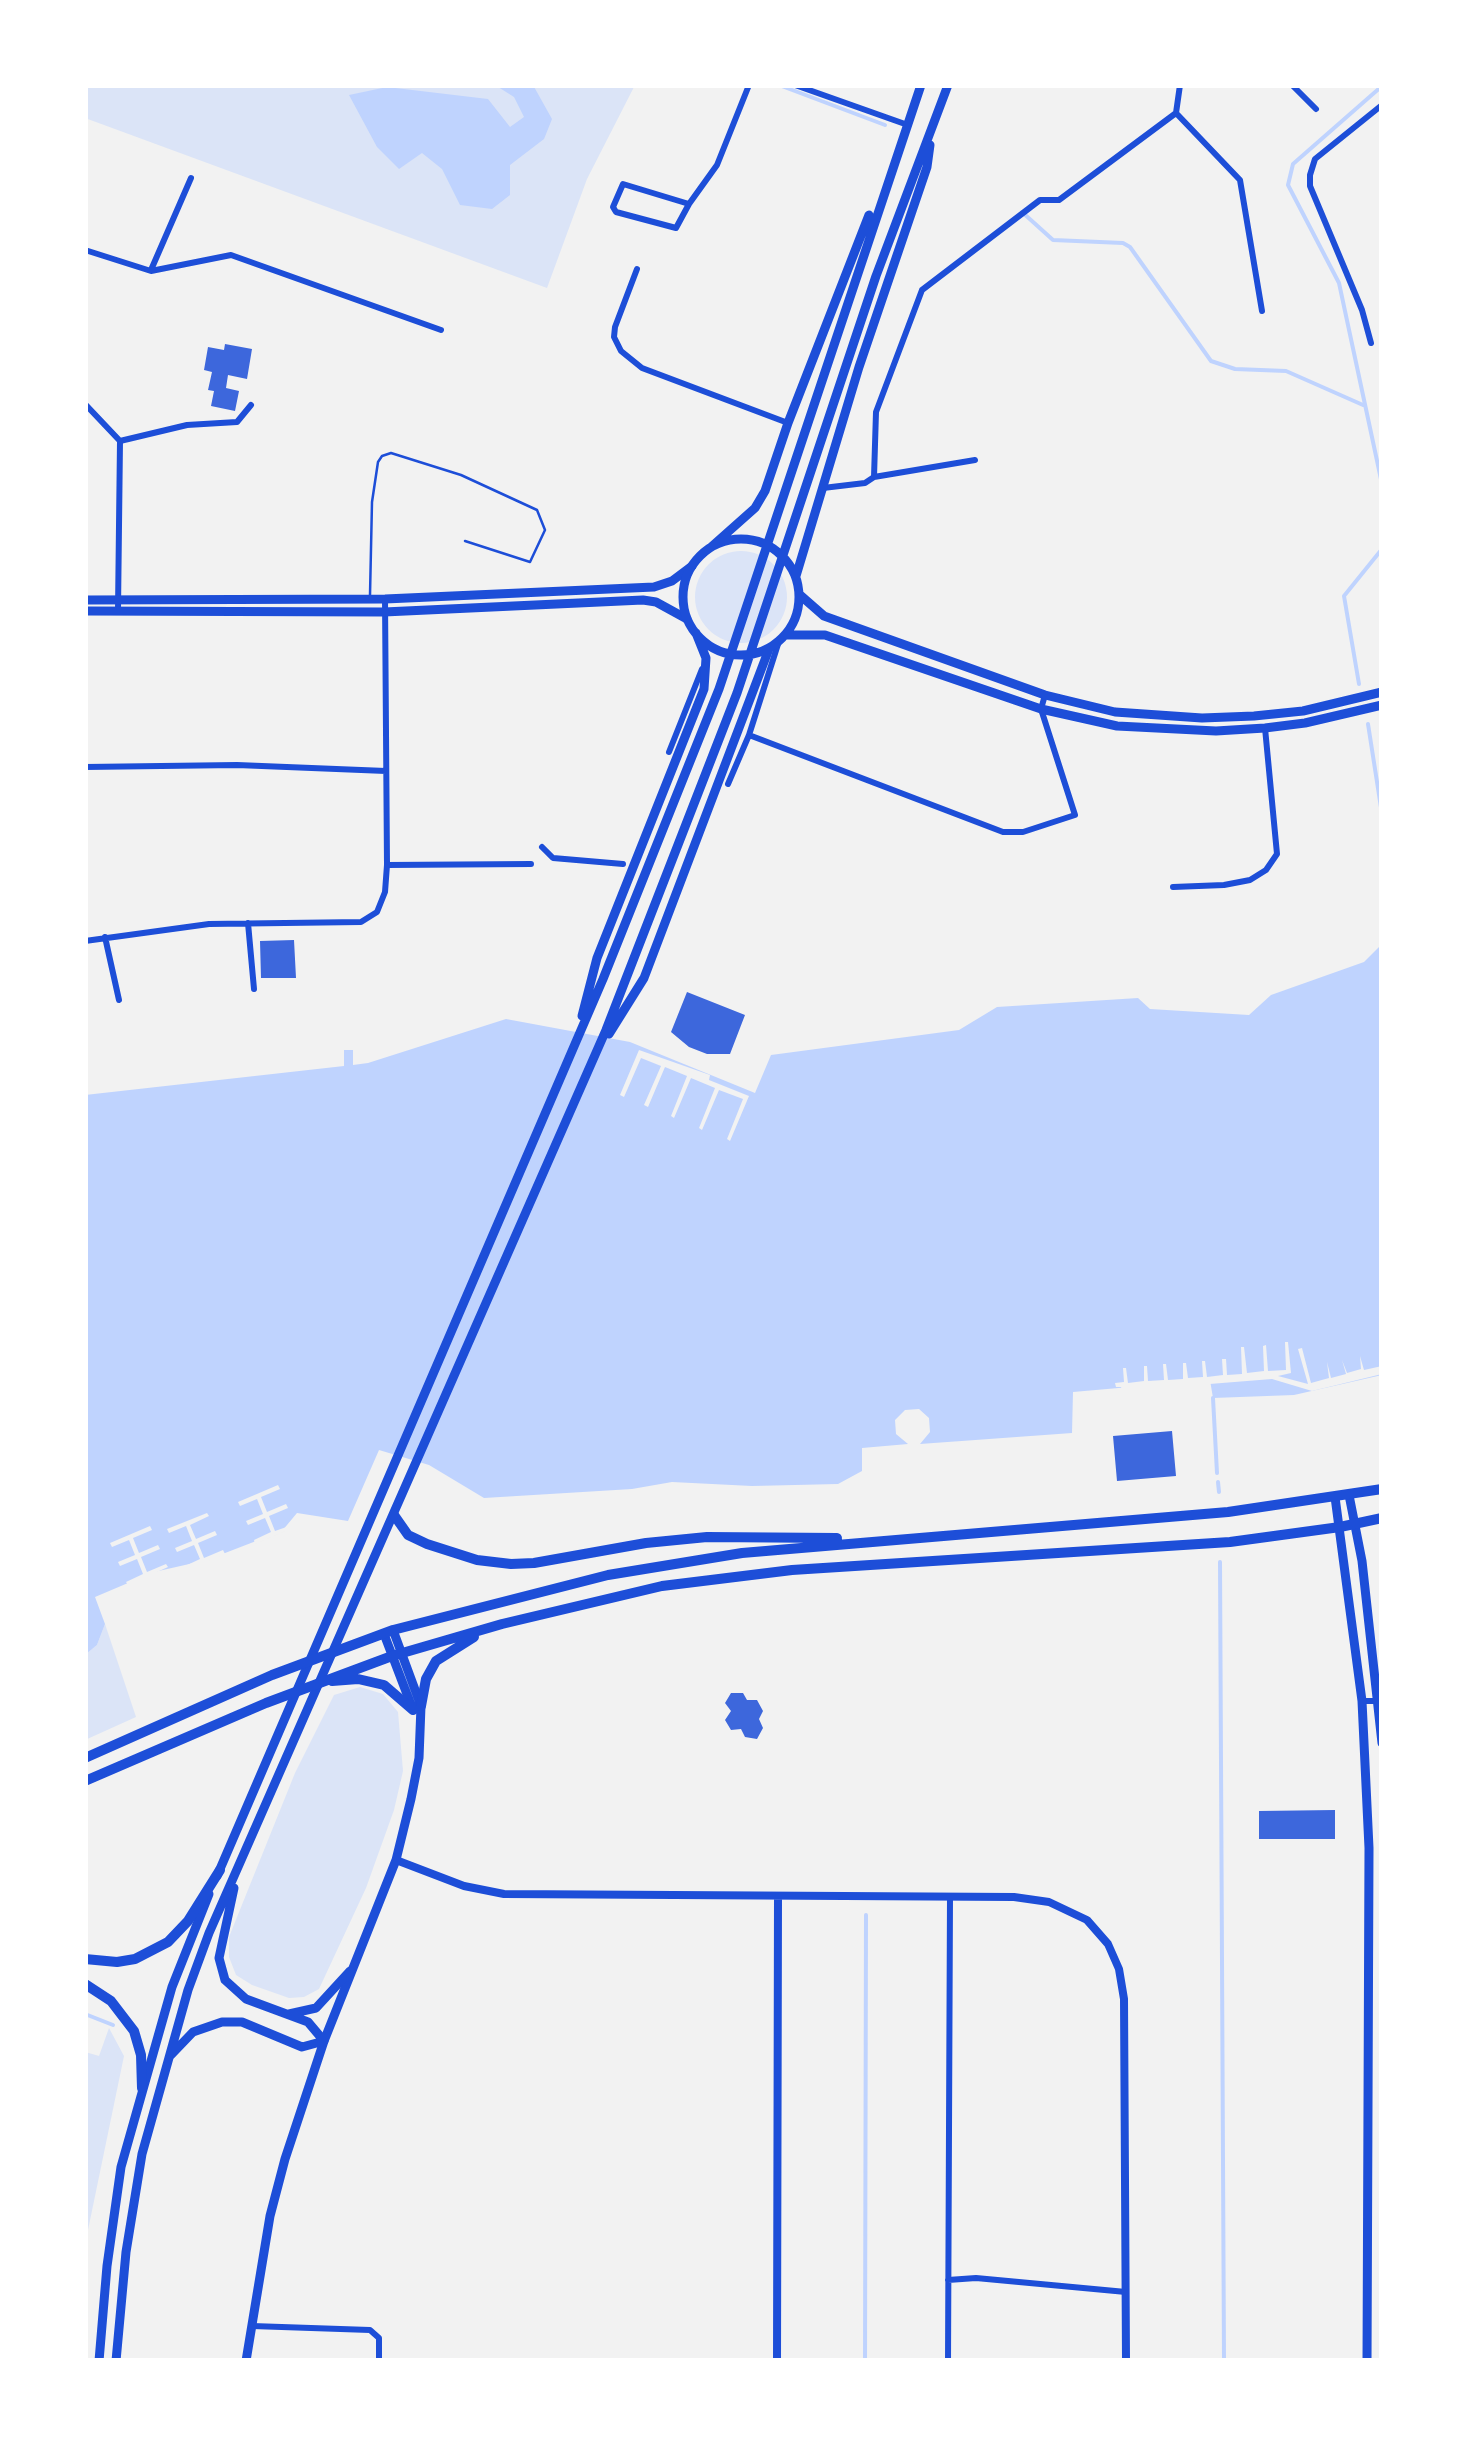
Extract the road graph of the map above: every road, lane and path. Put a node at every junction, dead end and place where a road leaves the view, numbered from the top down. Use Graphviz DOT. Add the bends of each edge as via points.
graph roads {
  1 [pos="749,85"];
  2 [pos="795,85"];
  3 [pos="921,85"];
  4 [pos="948,85"];
  5 [pos="1180,85"];
  6 [pos="1292,85"];
  7 [pos="1382,106"];
  8 [pos="1316,109"];
  9 [pos="1176,113"];
  10 [pos="934,122"];
  11 [pos="906,124"];
  12 [pos="191,178"];
  13 [pos="689,204"];
  14 [pos="85,250"];
  15 [pos="637,268"];
  16 [pos="151,271"];
  17 [pos="1262,311"];
  18 [pos="441,330"];
  19 [pos="1371,343"];
  20 [pos="85,404"];
  21 [pos="251,405"];
  22 [pos="788,423"];
  23 [pos="120,441"];
  24 [pos="975,460"];
  25 [pos="874,476"];
  26 [pos="822,488"];
  27 [pos="465,541"];
  28 [pos="710,548"];
  29 [pos="692,566"];
  30 [pos="796,576"];
  31 [pos="800,594"];
  32 [pos="370,599"];
  33 [pos="384,599"];
  34 [pos="85,600"];
  35 [pos="118,605"];
  36 [pos="85,611"];
  37 [pos="384,612"];
  38 [pos="687,619"];
  39 [pos="696,633"];
  40 [pos="783,638"];
  41 [pos="769,648"];
  42 [pos="706,658"];
  43 [pos="1382,692"];
  44 [pos="1045,695"];
  45 [pos="1382,705"];
  46 [pos="1041,709"];
  47 [pos="1265,728"];
  48 [pos="749,735"];
  49 [pos="669,752"];
  50 [pos="85,768"];
  51 [pos="386,771"];
  52 [pos="728,784"];
  53 [pos="542,847"];
  54 [pos="531,864"];
  55 [pos="623,864"];
  56 [pos="387,866"];
  57 [pos="1173,888"];
  58 [pos="248,923"];
  59 [pos="105,937"];
  60 [pos="85,941"];
  61 [pos="254,989"];
  62 [pos="120,1000"];
  63 [pos="574,1047"];
  64 [pos="595,1057"];
  65 [pos="1382,1489"];
  66 [pos="1350,1495"];
  67 [pos="1334,1497"];
  68 [pos="394,1515"];
  69 [pos="1382,1518"];
  70 [pos="1356,1524"];
  71 [pos="1340,1527"];
  72 [pos="878,1539"];
  73 [pos="502,1624"];
  74 [pos="389,1632"];
  75 [pos="397,1654"];
  76 [pos="316,1683"];
  77 [pos="1380,1701"];
  78 [pos="1362,1702"];
  79 [pos="417,1708"];
  80 [pos="1382,1743"];
  81 [pos="85,1758"];
  82 [pos="85,1782"];
  83 [pos="396,1860"];
  84 [pos="240,1863"];
  85 [pos="220,1870"];
  86 [pos="950,1896"];
  87 [pos="778,1897"];
  88 [pos="85,1959"];
  89 [pos="350,1972"];
  90 [pos="85,1984"];
  91 [pos="286,2014"];
  92 [pos="324,2041"];
  93 [pos="168,2058"];
  94 [pos="142,2088"];
  95 [pos="948,2280"];
  96 [pos="1126,2292"];
  97 [pos="252,2326"];
  98 [pos="99,2361"];
  99 [pos="116,2361"];
  100 [pos="246,2361"];
  101 [pos="379,2361"];
  102 [pos="777,2361"];
  103 [pos="948,2361"];
  104 [pos="1126,2361"];
  105 [pos="1367,2361"];
  1 -- 13 [label="street" via="718,165"];
  2 -- 11 [label="street"];
  3 -- 11 [label="main road"];
  4 -- 10 [label="main road"];
  5 -- 9 [label="street"];
  6 -- 8 [label="street"];
  7 -- 19 [label="street" via="1315,159 1310,175"];
  9 -- 17 [label="street" via="1240,180"];
  9 -- 25 [label="street" via="1059,200 1040,200 922,290 876,412"];
  10 -- 26 [label="main road" via="926,167"];
  10 -- 64 [label="main road" via="737,692"];
  11 -- 22 [label="main road"];
  11 -- 63 [label="main road" via="729,662"];
  12 -- 16 [label="street"];
  13 -- 13 [label="street" via="623,184 613,207 673,230"];
  14 -- 16 [label="street"];
  15 -- 22 [label="street" via="615,327 621,351 642,368"];
  16 -- 18 [label="street" via="230,255"];
  20 -- 23 [label="street"];
  21 -- 23 [label="street" via="237,422 187,425"];
  22 -- 28 [label="main road" via="755,508"];
  23 -- 35 [label="street"];
  24 -- 25 [label="street"];
  25 -- 26 [label="street"];
  26 -- 30 [label="main road"];
  27 -- 32 [label="lane" via="530,562 545,530 536,510 461,475 391,453 382,456 372,502"];
  28 -- 29 [label="main road"];
  28 -- 30 [label="main road" via="742,539 760,542"];
  29 -- 33 [label="main road" via="654,587"];
  29 -- 38 [label="main road" via="684,583"];
  30 -- 31 [label="main road"];
  31 -- 40 [label="main road"];
  31 -- 44 [label="main road" via="824,616"];
  32 -- 33 [label="main road"];
  32 -- 35 [label="main road"];
  33 -- 37 [label="street"];
  34 -- 35 [label="main road"];
  35 -- 36 [label="main road"];
  35 -- 37 [label="main road"];
  37 -- 38 [label="main road" via="643,600"];
  37 -- 51 [label="street"];
  38 -- 39 [label="main road"];
  39 -- 41 [label="main road" via="722,652"];
  39 -- 42 [label="main road"];
  40 -- 41 [label="main road"];
  40 -- 46 [label="main road" via="825,635"];
  40 -- 48 [label="street"];
  41 -- 64 [label="main road" via="644,978"];
  42 -- 49 [label="street"];
  42 -- 63 [label="main road" via="704,689 597,958"];
  43 -- 44 [label="main road" via="1304,711 1202,718 1115,712"];
  44 -- 46 [label="street"];
  45 -- 47 [label="main road"];
  46 -- 47 [label="main road" via="1117,726"];
  46 -- 48 [label="street" via="1075,815 1012,833"];
  47 -- 57 [label="street" via="1278,854 1250,880"];
  48 -- 52 [label="street"];
  50 -- 51 [label="street"];
  51 -- 56 [label="street"];
  53 -- 55 [label="street" via="553,858"];
  54 -- 56 [label="street"];
  56 -- 58 [label="street" via="377,912 361,922"];
  58 -- 59 [label="street"];
  58 -- 61 [label="street"];
  59 -- 60 [label="street"];
  59 -- 62 [label="street"];
  63 -- 85 [label="main road"];
  64 -- 68 [label="main road"];
  65 -- 66 [label="highway"];
  66 -- 67 [label="highway"];
  66 -- 70 [label="main road"];
  67 -- 71 [label="main road"];
  67 -- 72 [label="highway"];
  68 -- 72 [label="highway" via="408,1534 427,1544 490,1562 534,1563 707,1537"];
  68 -- 84 [label="main road"];
  69 -- 70 [label="highway"];
  70 -- 71 [label="highway"];
  70 -- 77 [label="main road"];
  71 -- 73 [label="highway" via="1180,1547 722,1578"];
  71 -- 78 [label="main road"];
  72 -- 74 [label="highway" via="608,1574"];
  73 -- 75 [label="highway"];
  73 -- 79 [label="highway" via="436,1660"];
  74 -- 75 [label="main road"];
  74 -- 81 [label="highway" via="272,1675"];
  75 -- 76 [label="highway"];
  75 -- 79 [label="main road"];
  76 -- 79 [label="highway" via="372,1681"];
  76 -- 82 [label="highway"];
  77 -- 78 [label="street"];
  77 -- 80 [label="main road"];
  78 -- 105 [label="main road" via="1370,1848"];
  79 -- 83 [label="main road" via="420,1758"];
  83 -- 87 [label="street" via="504,1894"];
  83 -- 89 [label="main road"];
  84 -- 91 [label="main road" via="220,1943 221,1969 246,1999"];
  84 -- 93 [label="main road"];
  85 -- 88 [label="highway" via="168,1942 135,1959"];
  85 -- 94 [label="main road" via="182,1958"];
  86 -- 87 [label="street"];
  86 -- 95 [label="street"];
  86 -- 96 [label="street" via="1028,1899 1066,1908 1087,1920 1119,1968 1126,2052"];
  87 -- 102 [label="street"];
  89 -- 91 [label="main road" via="316,2008"];
  89 -- 92 [label="main road"];
  90 -- 94 [label="highway" via="111,2001 134,2031"];
  91 -- 92 [label="main road" via="308,2022"];
  92 -- 93 [label="main road" via="302,2047 242,2022 222,2022 193,2032"];
  92 -- 97 [label="main road" via="275,2197"];
  93 -- 99 [label="main road" via="131,2215"];
  94 -- 98 [label="main road" via="116,2191"];
  95 -- 96 [label="street"];
  95 -- 103 [label="street"];
  96 -- 104 [label="street"];
  97 -- 100 [label="main road"];
  97 -- 101 [label="street" via="370,2330 379,2338"];
}
